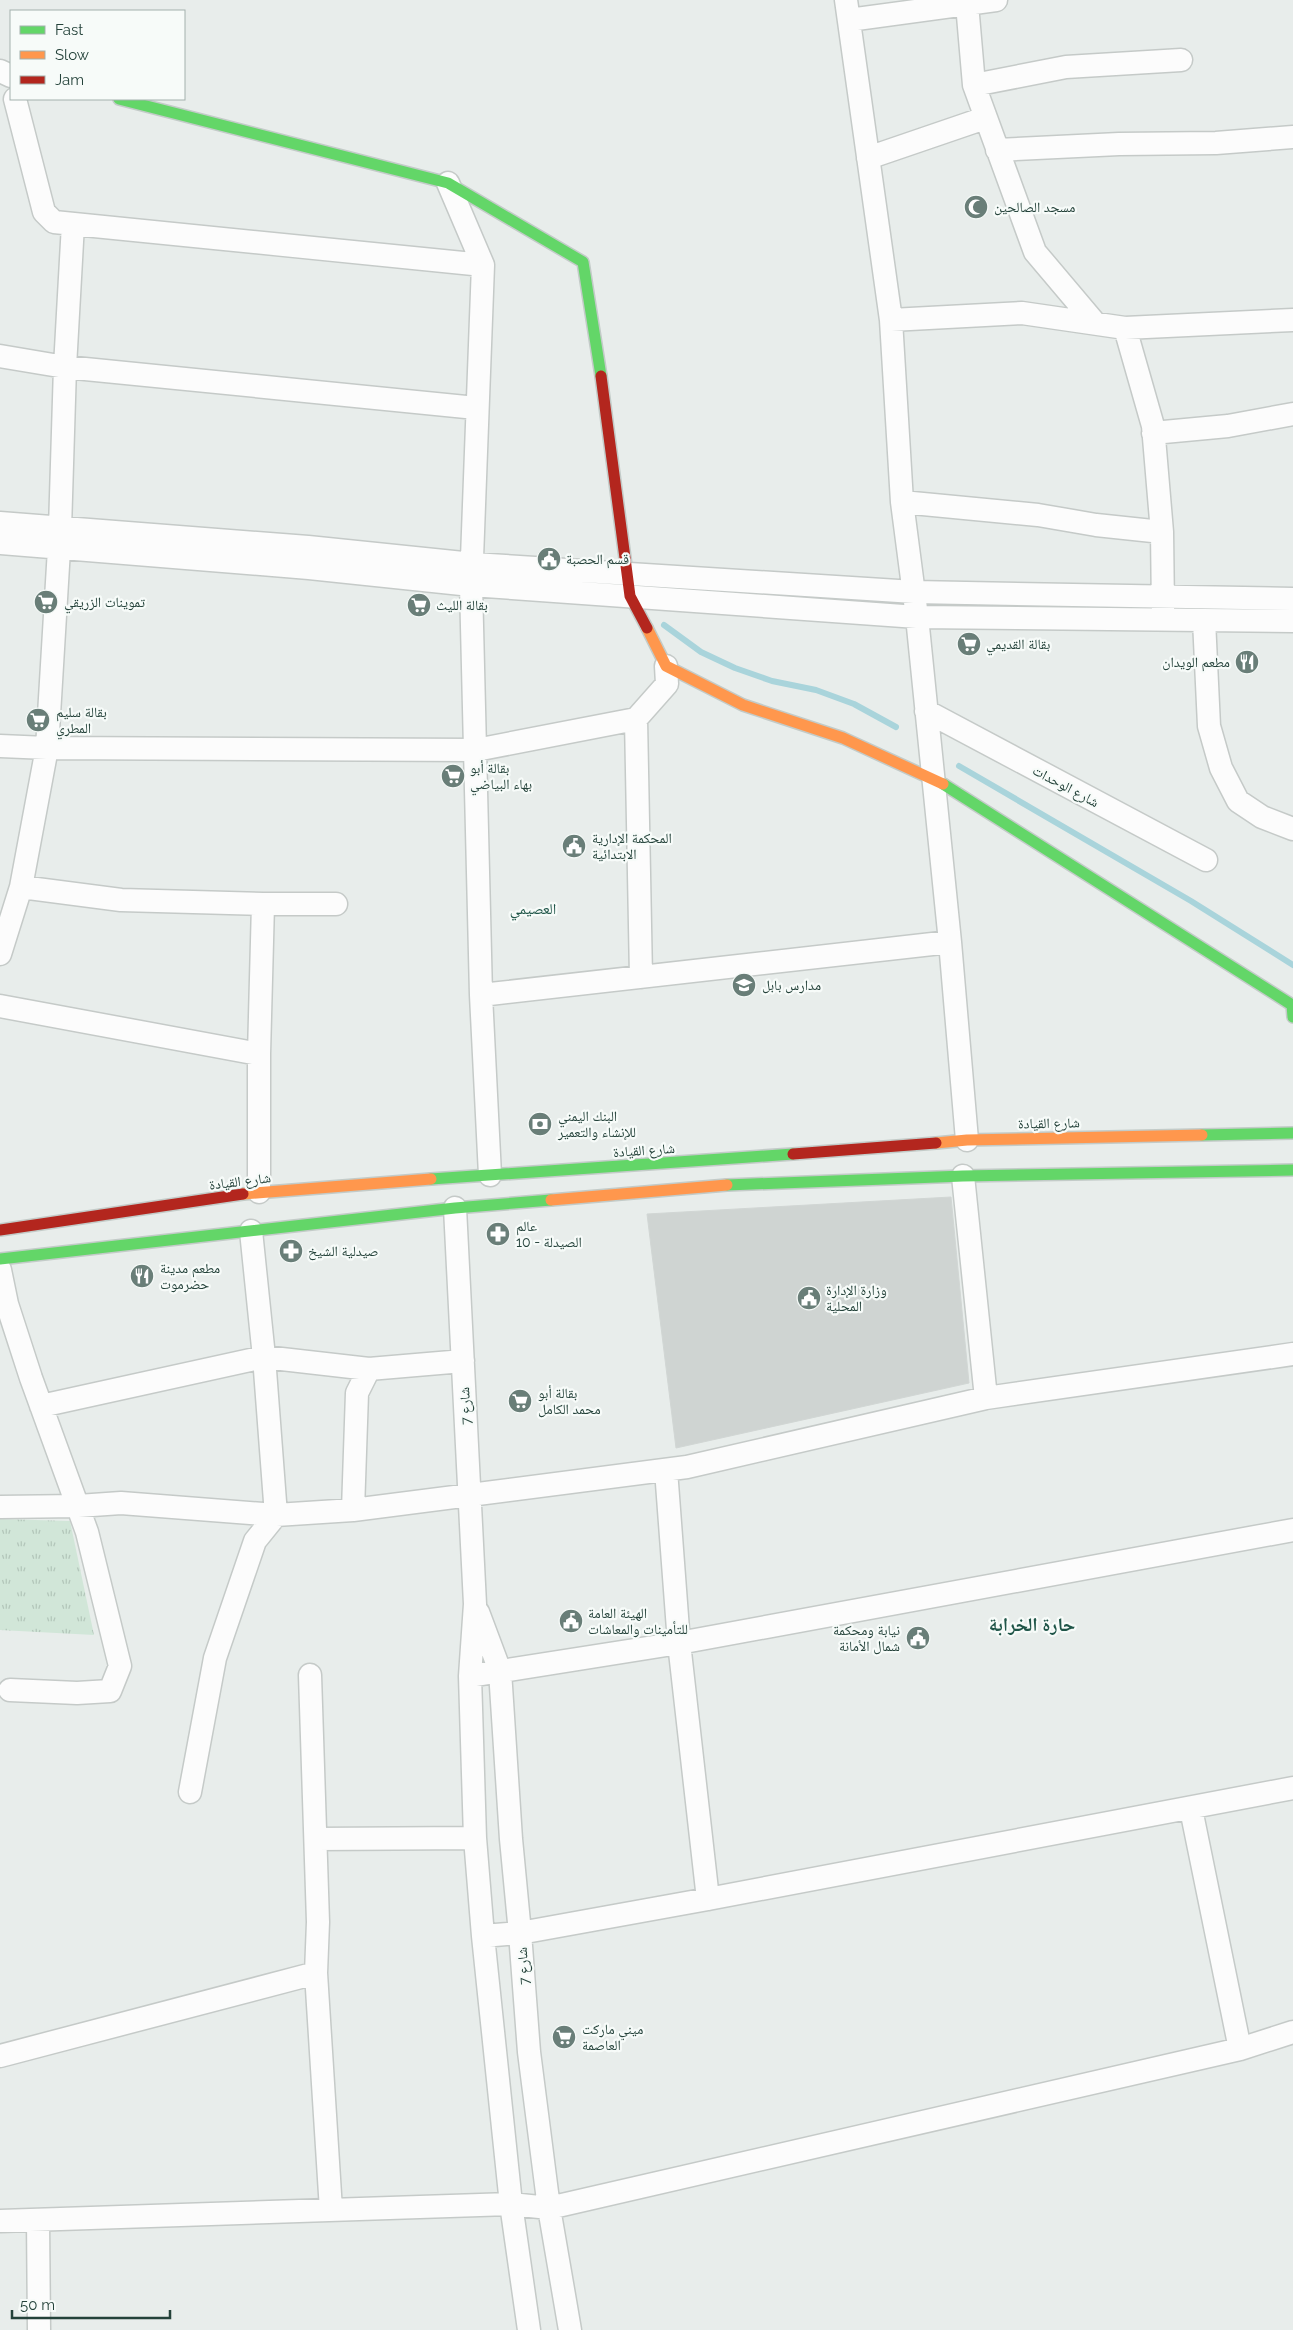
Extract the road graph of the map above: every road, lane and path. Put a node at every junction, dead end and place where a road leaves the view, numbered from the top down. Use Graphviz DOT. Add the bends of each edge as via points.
graph roads {
  1 [pos="996,0"];
  2 [pos="967,4"];
  3 [pos="847,10"];
  4 [pos="1182,60"];
  5 [pos="974,85"];
  6 [pos="15,100"];
  7 [pos="123,100"];
  8 [pos="985,118"];
  9 [pos="1293,137"];
  10 [pos="997,150"];
  11 [pos="868,158"];
  12 [pos="448,182"];
  13 [pos="73,224"];
  14 [pos="483,265"];
  15 [pos="891,320"];
  16 [pos="1293,320"];
  17 [pos="1095,322"];
  18 [pos="1124,328"];
  19 [pos="0,356"];
  20 [pos="65,367"];
  21 [pos="476,408"];
  22 [pos="1293,414"];
  23 [pos="1153,433"];
  24 [pos="902,502"];
  25 [pos="0,523"];
  26 [pos="1162,532"];
  27 [pos="60,539"];
  28 [pos="0,544"];
  29 [pos="628,573"];
  30 [pos="472,575"];
  31 [pos="914,592"];
  32 [pos="630,596"];
  33 [pos="1162,596"];
  34 [pos="1293,599"];
  35 [pos="918,618"];
  36 [pos="1163,620"];
  37 [pos="1204,620"];
  38 [pos="1293,621"];
  39 [pos="666,666"];
  40 [pos="926,711"];
  41 [pos="636,719"];
  42 [pos="0,746"];
  43 [pos="47,748"];
  44 [pos="476,750"];
  45 [pos="933,778"];
  46 [pos="1293,829"];
  47 [pos="1206,860"];
  48 [pos="21,887"];
  49 [pos="263,904"];
  50 [pos="336,904"];
  51 [pos="950,942"];
  52 [pos="0,954"];
  53 [pos="641,977"];
  54 [pos="481,995"];
  55 [pos="0,1006"];
  56 [pos="1293,1017"];
  57 [pos="259,1054"];
  58 [pos="1293,1133"];
  59 [pos="967,1140"];
  60 [pos="1293,1170"];
  61 [pos="490,1175"];
  62 [pos="963,1176"];
  63 [pos="259,1192"];
  64 [pos="455,1208"];
  65 [pos="0,1230"];
  66 [pos="251,1231"];
  67 [pos="0,1259"];
  68 [pos="0,1270"];
  69 [pos="1293,1354"];
  70 [pos="264,1357"];
  71 [pos="462,1361"];
  72 [pos="369,1369"];
  73 [pos="986,1398"];
  74 [pos="41,1406"];
  75 [pos="666,1470"];
  76 [pos="469,1496"];
  77 [pos="78,1506"];
  78 [pos="0,1507"];
  79 [pos="353,1510"];
  80 [pos="276,1515"];
  81 [pos="1293,1530"];
  82 [pos="475,1604"];
  83 [pos="679,1643"];
  84 [pos="500,1671"];
  85 [pos="310,1675"];
  86 [pos="470,1676"];
  87 [pos="10,1690"];
  88 [pos="1293,1788"];
  89 [pos="190,1792"];
  90 [pos="1191,1809"];
  91 [pos="476,1838"];
  92 [pos="316,1839"];
  93 [pos="708,1899"];
  94 [pos="520,1932"];
  95 [pos="483,1936"];
  96 [pos="316,1972"];
  97 [pos="1293,2032"];
  98 [pos="1240,2049"];
  99 [pos="0,2056"];
  100 [pos="510,2204"];
  101 [pos="549,2208"];
  102 [pos="331,2210"];
  103 [pos="38,2220"];
  104 [pos="0,2221"];
  105 [pos="39,2330"];
  106 [pos="529,2330"];
  107 [pos="570,2330"];
  1 -- 2 [label="street"];
  2 -- 3 [label="street"];
  2 -- 5 [label="street"];
  3 -- 11 [label="street"];
  4 -- 5 [label="street" via="1066,67"];
  5 -- 8 [label="street"];
  6 -- 13 [label="street" via="44,212 54,222"];
  7 -- 12 [label="main road"];
  8 -- 10 [label="street"];
  8 -- 11 [label="street"];
  9 -- 10 [label="street" via="1216,143"];
  10 -- 17 [label="street" via="1035,252"];
  11 -- 15 [label="street"];
  12 -- 14 [label="street"];
  12 -- 29 [label="main road" via="583,262"];
  13 -- 14 [label="street"];
  13 -- 20 [label="street"];
  14 -- 21 [label="street"];
  15 -- 17 [label="street" via="1022,313"];
  15 -- 24 [label="street"];
  16 -- 18 [label="street"];
  17 -- 18 [label="street"];
  18 -- 23 [label="street"];
  19 -- 20 [label="street"];
  20 -- 21 [label="street"];
  20 -- 27 [label="street"];
  21 -- 30 [label="street"];
  22 -- 23 [label="street" via="1228,426"];
  23 -- 26 [label="street"];
  24 -- 26 [label="street" via="1038,514 1096,525"];
  24 -- 31 [label="street"];
  25 -- 27 [label="street"];
  26 -- 33 [label="street"];
  27 -- 28 [label="street"];
  27 -- 30 [label="street" via="308,547"];
  27 -- 43 [label="street"];
  29 -- 30 [label="street"];
  29 -- 31 [label="street"];
  29 -- 32 [label="main road"];
  30 -- 32 [label="street"];
  30 -- 44 [label="street"];
  31 -- 33 [label="street"];
  31 -- 35 [label="street"];
  32 -- 35 [label="street"];
  32 -- 39 [label="main road"];
  33 -- 34 [label="street"];
  33 -- 36 [label="street"];
  35 -- 36 [label="street"];
  35 -- 40 [label="street"];
  36 -- 37 [label="street"];
  37 -- 38 [label="street"];
  37 -- 46 [label="street" via="1209,726 1221,768 1238,801 1262,818"];
  39 -- 41 [label="street" via="667,684"];
  39 -- 45 [label="main road" via="742,705 843,738"];
  40 -- 45 [label="street"];
  40 -- 47 [label="street, شارع الوحدات"];
  41 -- 44 [label="street"];
  41 -- 53 [label="street"];
  42 -- 43 [label="street"];
  43 -- 44 [label="street"];
  43 -- 48 [label="street"];
  44 -- 54 [label="street"];
  45 -- 51 [label="street"];
  45 -- 56 [label="main road" via="1292,1005"];
  48 -- 49 [label="street" via="121,900"];
  48 -- 52 [label="street"];
  49 -- 50 [label="street"];
  49 -- 57 [label="street"];
  51 -- 53 [label="street"];
  51 -- 59 [label="street"];
  53 -- 54 [label="street"];
  54 -- 61 [label="street"];
  55 -- 57 [label="street"];
  57 -- 63 [label="street"];
  58 -- 59 [label="main road, شارع القيادة"];
  59 -- 61 [label="main road, شارع القيادة"];
  60 -- 62 [label="main road"];
  61 -- 63 [label="main road, شارع القيادة"];
  62 -- 64 [label="main road" via="718,1185"];
  62 -- 73 [label="street"];
  63 -- 65 [label="main road, شارع القيادة"];
  64 -- 66 [label="main road"];
  64 -- 71 [label="street, شارع 7"];
  66 -- 67 [label="main road"];
  66 -- 70 [label="street"];
  68 -- 74 [label="street" via="7,1304"];
  69 -- 73 [label="street"];
  70 -- 72 [label="street"];
  70 -- 74 [label="street"];
  70 -- 80 [label="street"];
  71 -- 72 [label="street"];
  71 -- 76 [label="street, شارع 7"];
  72 -- 79 [label="street" via="357,1393"];
  73 -- 75 [label="street"];
  74 -- 77 [label="street"];
  75 -- 76 [label="street"];
  75 -- 83 [label="street"];
  76 -- 79 [label="street"];
  76 -- 82 [label="street, شارع 7"];
  77 -- 78 [label="street"];
  77 -- 80 [label="street" via="121,1503"];
  77 -- 87 [label="street" via="120,1666 110,1691"];
  79 -- 80 [label="street"];
  80 -- 89 [label="street" via="255,1541 215,1658"];
  81 -- 83 [label="street"];
  82 -- 84 [label="street, شارع 7"];
  82 -- 86 [label="street, شارع 7"];
  83 -- 84 [label="street"];
  83 -- 93 [label="street"];
  84 -- 86 [label="street"];
  84 -- 94 [label="street, شارع 7"];
  85 -- 92 [label="street"];
  86 -- 91 [label="street, شارع 7"];
  88 -- 90 [label="street"];
  90 -- 93 [label="street"];
  90 -- 98 [label="street"];
  91 -- 92 [label="street"];
  91 -- 95 [label="street, شارع 7"];
  92 -- 96 [label="street"];
  93 -- 94 [label="street"];
  94 -- 95 [label="street"];
  94 -- 101 [label="street, شارع 7" via="529,2052"];
  95 -- 100 [label="street, شارع 7"];
  96 -- 99 [label="street"];
  96 -- 102 [label="street"];
  97 -- 98 [label="street"];
  98 -- 101 [label="street"];
  100 -- 101 [label="street"];
  100 -- 102 [label="street"];
  100 -- 106 [label="street, شارع 7"];
  101 -- 107 [label="street, شارع 7"];
  102 -- 103 [label="street"];
  103 -- 104 [label="street"];
  103 -- 105 [label="street"];
}
